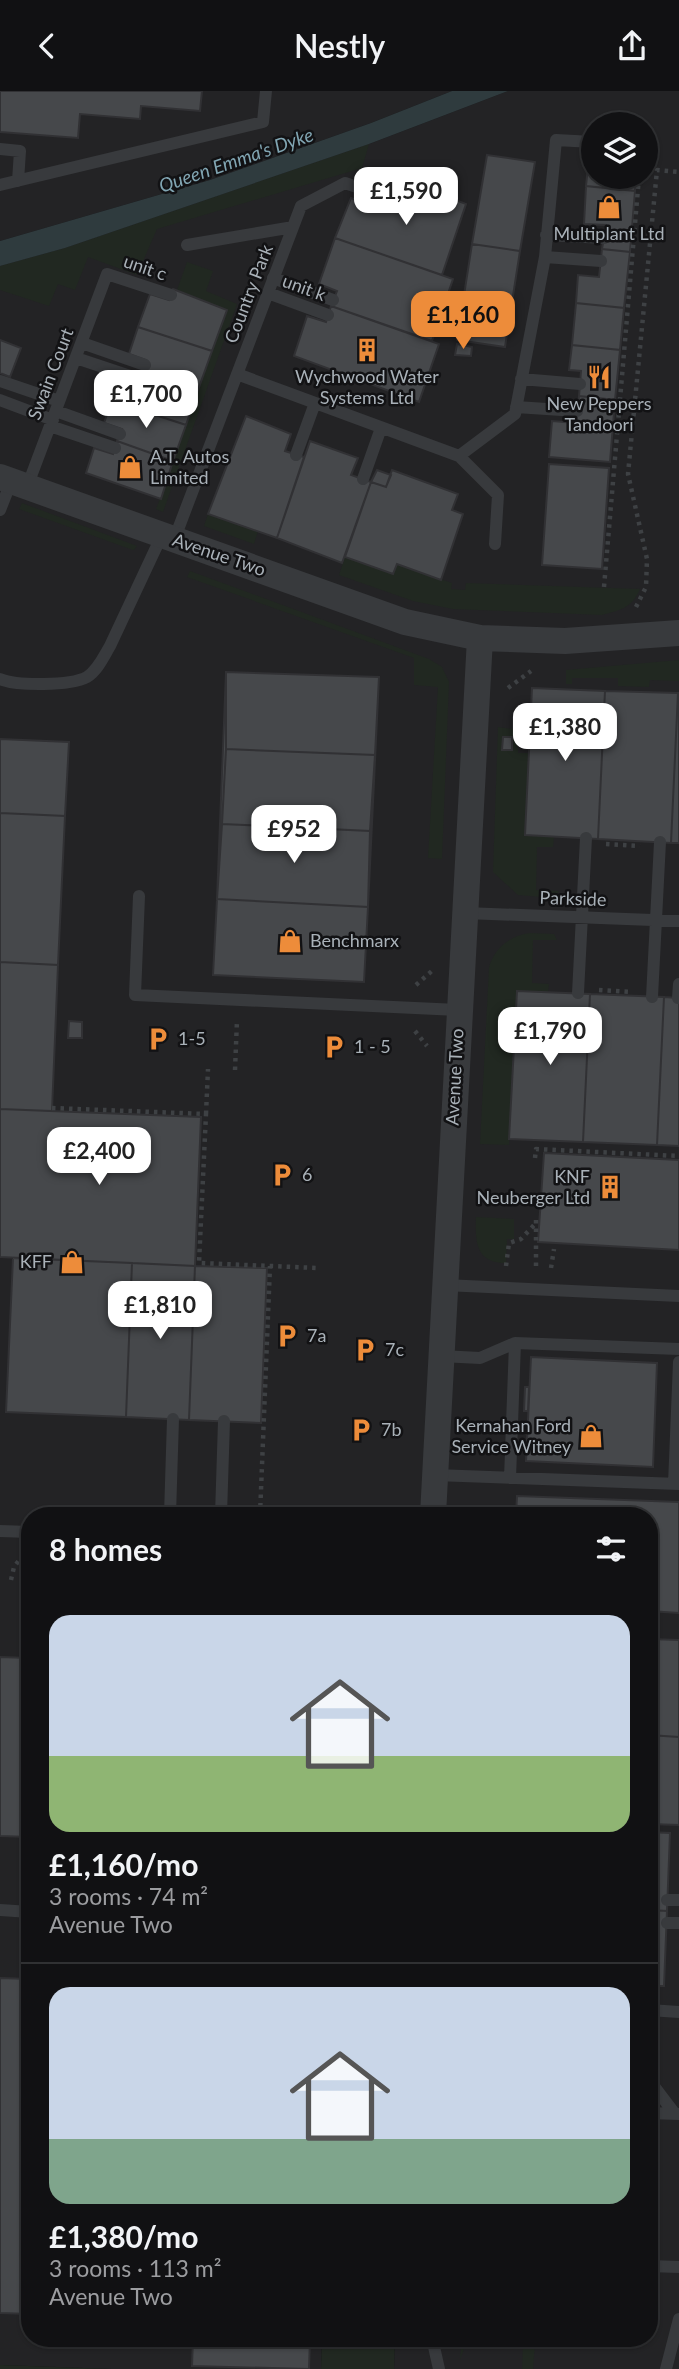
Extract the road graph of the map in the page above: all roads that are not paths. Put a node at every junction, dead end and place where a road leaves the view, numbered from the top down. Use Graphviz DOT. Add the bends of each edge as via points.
graph roads {
  1 [pos="266,91"];
  2 [pos="581,141"];
  3 [pos="0,149"];
  4 [pos="18,181"];
  5 [pos="0,185"];
  6 [pos="395,200"];
  7 [pos="293,227"];
  8 [pos="547,235"];
  9 [pos="604,238"];
  10 [pos="187,245"];
  11 [pos="545,257"];
  12 [pos="601,261"];
  13 [pos="107,274"];
  14 [pos="273,278"];
  15 [pos="268,293"];
  16 [pos="171,295"];
  17 [pos="333,300"];
  18 [pos="328,315"];
  19 [pos="82,343"];
  20 [pos="76,358"];
  21 [pos="145,365"];
  22 [pos="237,374"];
  23 [pos="139,379"];
  24 [pos="521,379"];
  25 [pos="0,381"];
  26 [pos="580,384"];
  27 [pos="0,400"];
  28 [pos="315,403"];
  29 [pos="516,407"];
  30 [pos="577,411"];
  31 [pos="55,414"];
  32 [pos="381,428"];
  33 [pos="120,434"];
  34 [pos="115,448"];
  35 [pos="296,455"];
  36 [pos="459,456"];
  37 [pos="363,479"];
  38 [pos="13,482"];
  39 [pos="0,510"];
  40 [pos="168,538"];
  41 [pos="495,544"];
  42 [pos="679,633"];
  43 [pos="480,638"];
  44 [pos="0,678"];
  45 [pos="592,841"];
  46 [pos="654,844"];
  47 [pos="139,896"];
  48 [pos="465,913"];
  49 [pos="581,917"];
  50 [pos="656,920"];
  51 [pos="679,921"];
  52 [pos="679,983"];
  53 [pos="584,991"];
  54 [pos="646,994"];
  55 [pos="678,997"];
  56 [pos="458,1010"];
  57 [pos="444,1286"];
  58 [pos="679,1296"];
  59 [pos="515,1343"];
  60 [pos="679,1349"];
  61 [pos="441,1356"];
  62 [pos="679,1362"];
  63 [pos="173,1419"];
  64 [pos="224,1421"];
  65 [pos="435,1475"];
  66 [pos="510,1478"];
  67 [pos="676,1484"];
  68 [pos="170,1507"];
  69 [pos="221,1507"];
  70 [pos="433,1507"];
  71 [pos="0,1531"];
  72 [pos="21,1532"];
  73 [pos="0,1910"];
  74 [pos="21,1911"];
  75 [pos="658,2011"];
  76 [pos="679,2012"];
  77 [pos="658,2091"];
  78 [pos="658,2113"];
  79 [pos="677,2114"];
  80 [pos="658,2266"];
  81 [pos="679,2267"];
  82 [pos="679,2319"];
  83 [pos="434,2347"];
  84 [pos="439,2369"];
  85 [pos="666,2369"];
  1 -- 4 [label="lane" via="263,122"];
  2 -- 8 [label="lane" via="556,140"];
  3 -- 4 [label="lane" via="20,151"];
  4 -- 5 [label="lane"];
  6 -- 7 [label="lane, Country Park" via="345,183 301,206"];
  7 -- 10 [label="lane, Country Park"];
  7 -- 14 [label="lane, Country Park"];
  8 -- 9 [label="lane"];
  8 -- 11 [label="lane"];
  11 -- 12 [label="lane"];
  11 -- 24 [label="lane"];
  13 -- 16 [label="lane, unit c"];
  13 -- 19 [label="lane, Swain Court"];
  14 -- 15 [label="lane, Country Park"];
  14 -- 17 [label="lane"];
  15 -- 18 [label="lane, unit k"];
  15 -- 22 [label="lane, Country Park"];
  19 -- 20 [label="lane, Swain Court"];
  19 -- 21 [label="lane"];
  20 -- 23 [label="lane"];
  20 -- 31 [label="lane, Swain Court"];
  22 -- 28 [label="lane"];
  22 -- 40 [label="lane, Country Park"];
  24 -- 26 [label="lane"];
  24 -- 29 [label="lane"];
  25 -- 31 [label="lane"];
  27 -- 31 [label="lane"];
  28 -- 32 [label="lane"];
  28 -- 35 [label="lane"];
  29 -- 30 [label="lane"];
  29 -- 36 [label="lane" via="515,414"];
  31 -- 33 [label="lane"];
  31 -- 34 [label="lane"];
  31 -- 38 [label="lane, Swain Court"];
  32 -- 36 [label="lane"];
  32 -- 37 [label="lane"];
  36 -- 41 [label="lane" via="498,495"];
  38 -- 39 [label="lane, Swain Court"];
  38 -- 40 [label="street, Avenue Two"];
  40 -- 43 [label="street, Avenue Two" via="405,622"];
  40 -- 44 [label="lane, Country Park" via="110,646 88,676 52,683"];
  42 -- 43 [label="street, Avenue Two" via="565,641"];
  43 -- 48 [label="street, Avenue Two"];
  45 -- 49 [label="lane"];
  46 -- 50 [label="lane"];
  47 -- 56 [label="lane" via="135,995"];
  48 -- 49 [label="lane, Parkside"];
  48 -- 56 [label="street, Avenue Two"];
  49 -- 50 [label="lane, Parkside"];
  49 -- 53 [label="lane"];
  50 -- 51 [label="lane, Parkside"];
  50 -- 54 [label="lane"];
  52 -- 55 [label="lane"];
  56 -- 57 [label="street, Avenue Two"];
  57 -- 58 [label="lane"];
  57 -- 61 [label="street, Avenue Two"];
  59 -- 60 [label="lane"];
  59 -- 61 [label="lane" via="480,1358"];
  59 -- 66 [label="lane"];
  61 -- 65 [label="street, Avenue Two"];
  62 -- 67 [label="lane"];
  63 -- 68 [label="lane"];
  64 -- 69 [label="lane"];
  65 -- 66 [label="lane"];
  65 -- 70 [label="street, Avenue Two"];
  66 -- 67 [label="lane"];
  71 -- 72 [label="lane"];
  73 -- 74 [label="lane"];
  75 -- 76 [label="lane"];
  77 -- 79 [label="lane"];
  78 -- 79 [label="lane"];
  80 -- 81 [label="lane"];
  82 -- 85 [label="lane"];
  83 -- 84 [label="lane"];
}
